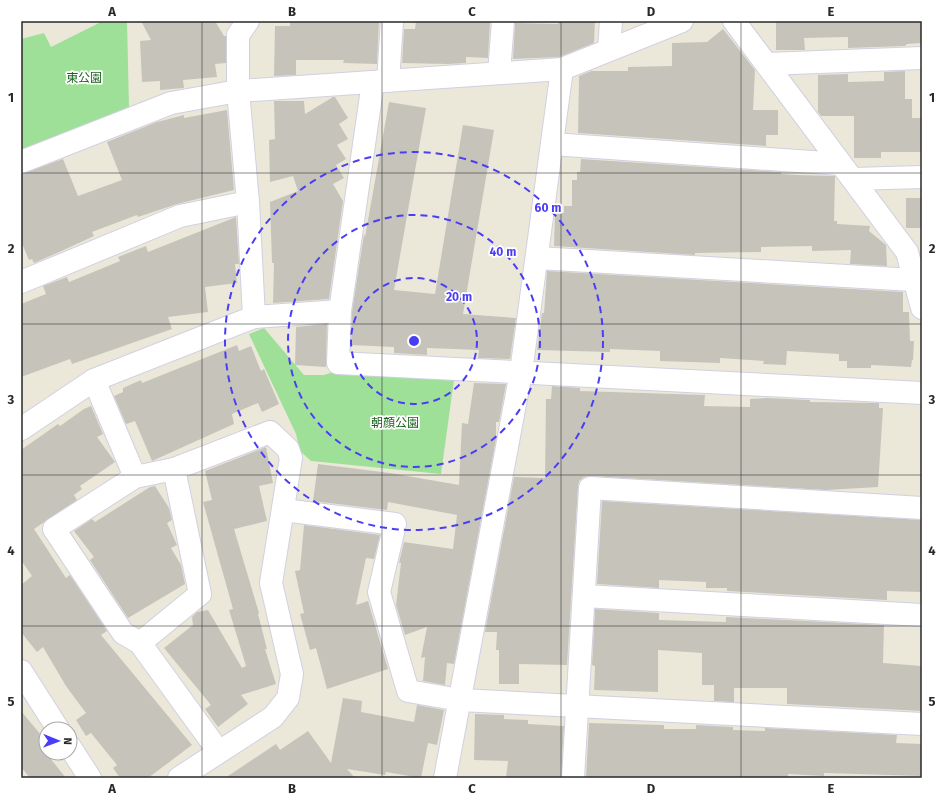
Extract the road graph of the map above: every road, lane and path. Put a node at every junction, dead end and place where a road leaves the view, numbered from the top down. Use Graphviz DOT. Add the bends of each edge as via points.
graph roads {
  1 [pos="248,21"];
  2 [pos="392,21"];
  3 [pos="503,21"];
  4 [pos="611,21"];
  5 [pos="682,21"];
  6 [pos="734,21"];
  7 [pos="609,50"];
  8 [pos="922,58"];
  9 [pos="767,64"];
  10 [pos="562,69"];
  11 [pos="499,73"];
  12 [pos="380,81"];
  13 [pos="238,91"];
  14 [pos="552,144"];
  15 [pos="21,162"];
  16 [pos="847,172"];
  17 [pos="922,177"];
  18 [pos="248,202"];
  19 [pos="537,258"];
  20 [pos="914,280"];
  21 [pos="21,282"];
  22 [pos="922,308"];
  23 [pos="340,311"];
  24 [pos="254,317"];
  25 [pos="521,372"];
  26 [pos="94,380"];
  27 [pos="922,393"];
  28 [pos="21,429"];
  29 [pos="174,469"];
  30 [pos="135,477"];
  31 [pos="922,508"];
  32 [pos="282,510"];
  33 [pos="584,596"];
  34 [pos="922,615"];
  35 [pos="140,643"];
  36 [pos="21,671"];
  37 [pos="460,700"];
  38 [pos="577,706"];
  39 [pos="53,721"];
  40 [pos="922,724"];
  41 [pos="218,752"];
  42 [pos="78,759"];
  43 [pos="90,778"];
  44 [pos="179,778"];
  45 [pos="445,778"];
  46 [pos="573,778"];
  1 -- 13 [label="street" via="238,34"];
  2 -- 12 [label="street"];
  3 -- 11 [label="street"];
  4 -- 7 [label="street"];
  5 -- 7 [label="street"];
  6 -- 9 [label="street"];
  7 -- 10 [label="street"];
  8 -- 9 [label="street"];
  9 -- 16 [label="street"];
  10 -- 11 [label="street"];
  10 -- 14 [label="street"];
  11 -- 12 [label="street"];
  12 -- 13 [label="street"];
  12 -- 23 [label="street"];
  13 -- 15 [label="street" via="171,102"];
  13 -- 18 [label="street"];
  14 -- 16 [label="street"];
  14 -- 19 [label="street"];
  16 -- 17 [label="street"];
  16 -- 20 [label="street" via="907,252"];
  18 -- 21 [label="street" via="180,216"];
  18 -- 24 [label="street"];
  19 -- 20 [label="street"];
  19 -- 25 [label="street"];
  20 -- 22 [label="street"];
  23 -- 24 [label="street"];
  23 -- 25 [label="street" via="338,363"];
  24 -- 26 [label="street"];
  25 -- 27 [label="street"];
  25 -- 37 [label="street"];
  26 -- 28 [label="street"];
  26 -- 30 [label="street"];
  29 -- 30 [label="street"];
  29 -- 32 [label="street" via="270,432 288,449 291,458"];
  29 -- 35 [label="street" via="200,594"];
  30 -- 35 [label="street" via="54,529 123,633"];
  31 -- 33 [label="street" via="590,488"];
  32 -- 37 [label="street" via="394,524 379,592 408,691"];
  32 -- 41 [label="street" via="272,583 292,674 288,698 273,717"];
  33 -- 34 [label="street"];
  33 -- 38 [label="street"];
  35 -- 41 [label="street"];
  36 -- 39 [label="street"];
  37 -- 38 [label="street"];
  37 -- 45 [label="street"];
  38 -- 40 [label="street"];
  38 -- 46 [label="street"];
  41 -- 44 [label="street"];
  42 -- 43 [label="street"];
}
